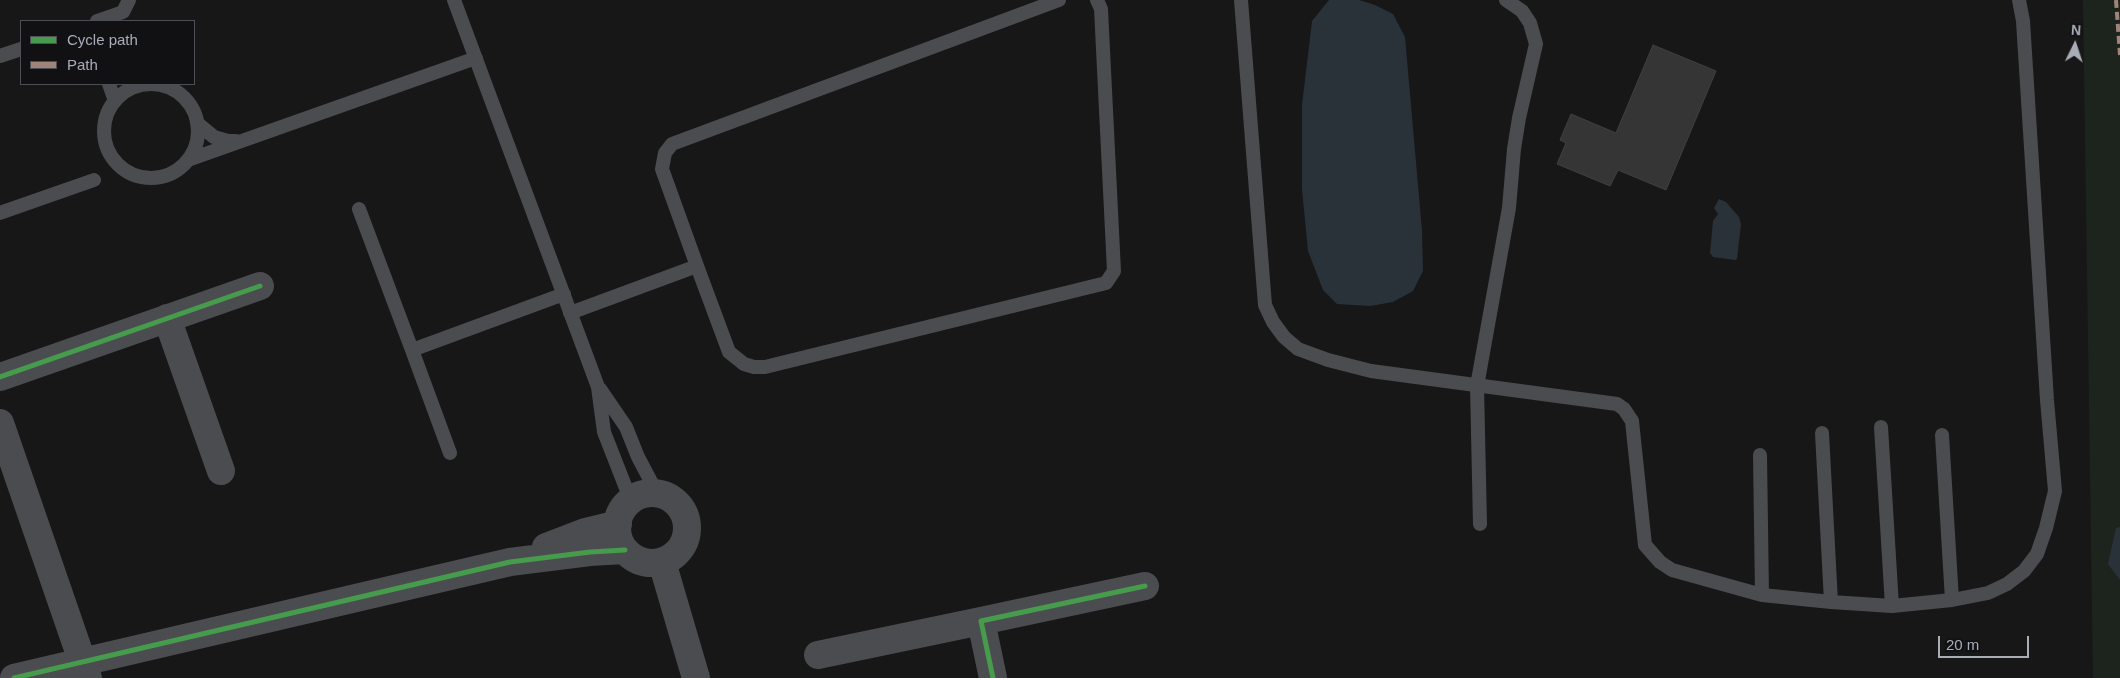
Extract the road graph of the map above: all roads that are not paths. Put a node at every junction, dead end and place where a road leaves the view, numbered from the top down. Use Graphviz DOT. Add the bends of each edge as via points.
graph roads {
  1 [pos="454,0"];
  2 [pos="1059,0"];
  3 [pos="1097,0"];
  4 [pos="1241,0"];
  5 [pos="1506,0"];
  6 [pos="2019,0"];
  7 [pos="126,11"];
  8 [pos="100,20"];
  9 [pos="20,49"];
  10 [pos="0,56"];
  11 [pos="476,58"];
  12 [pos="109,85"];
  13 [pos="146,85"];
  14 [pos="156,85"];
  15 [pos="115,101"];
  16 [pos="197,123"];
  17 [pos="242,141"];
  18 [pos="188,160"];
  19 [pos="94,180"];
  20 [pos="359,209"];
  21 [pos="0,214"];
  22 [pos="697,266"];
  23 [pos="260,286"];
  24 [pos="564,294"];
  25 [pos="570,313"];
  26 [pos="167,318"];
  27 [pos="412,350"];
  28 [pos="0,377"];
  29 [pos="1477,386"];
  30 [pos="598,387"];
  31 [pos="0,423"];
  32 [pos="1881,427"];
  33 [pos="1822,433"];
  34 [pos="1942,435"];
  35 [pos="450,453"];
  36 [pos="1760,455"];
  37 [pos="221,472"];
  38 [pos="657,493"];
  39 [pos="631,501"];
  40 [pos="618,524"];
  41 [pos="1480,524"];
  42 [pos="625,550"];
  43 [pos="510,562"];
  44 [pos="662,562"];
  45 [pos="1144,586"];
  46 [pos="1762,595"];
  47 [pos="1952,600"];
  48 [pos="1831,602"];
  49 [pos="1892,606"];
  50 [pos="981,621"];
  51 [pos="818,655"];
  52 [pos="86,670"];
  53 [pos="14,678"];
  54 [pos="696,678"];
  55 [pos="993,678"];
  1 -- 11 [label="lane"];
  2 -- 22 [label="lane" via="672,144 665,153 662,170"];
  3 -- 22 [label="lane" via="1102,9 1114,263 1114,271 1106,283 754,367 744,364 729,352"];
  4 -- 29 [label="lane" via="1265,305 1273,322 1298,349 1328,360 1371,371"];
  5 -- 29 [label="lane" via="1522,11 1530,23 1536,44 1519,118 1509,208"];
  6 -- 47 [label="lane" via="2055,491 2037,554 2024,571 1988,593"];
  7 -- 8 [label="lane"];
  9 -- 10 [label="lane"];
  11 -- 17 [label="lane"];
  11 -- 24 [label="lane"];
  12 -- 15 [label="lane"];
  13 -- 15 [label="lane" via="125,92"];
  14 -- 16 [label="lane" via="186,100"];
  15 -- 18 [label="lane" via="108,111 104,136 107,147 121,168 144,178 156,178 168,175"];
  16 -- 17 [label="lane" via="214,137"];
  16 -- 18 [label="lane" via="198,136"];
  17 -- 18 [label="lane"];
  19 -- 21 [label="lane"];
  20 -- 27 [label="lane"];
  22 -- 25 [label="lane"];
  23 -- 26 [label="street"];
  24 -- 25 [label="lane"];
  24 -- 27 [label="lane"];
  25 -- 30 [label="lane"];
  26 -- 28 [label="street"];
  26 -- 37 [label="street"];
  27 -- 35 [label="lane"];
  29 -- 41 [label="lane"];
  29 -- 46 [label="lane" via="1617,404 1624,408 1632,421 1645,545 1656,559 1672,570"];
  30 -- 38 [label="lane" via="626,427"];
  30 -- 39 [label="lane" via="604,432"];
  31 -- 52 [label="street"];
  32 -- 49 [label="lane"];
  33 -- 48 [label="lane"];
  34 -- 47 [label="lane"];
  36 -- 46 [label="lane"];
  38 -- 39 [label="street" via="643,494"];
  38 -- 44 [label="street" via="680,507 686,519 687,532 683,545 674,556"];
  39 -- 40 [label="street" via="622,511"];
  40 -- 42 [label="street" via="618,538"];
  40 -- 43 [label="street" via="558,541"];
  42 -- 43 [label="street"];
  42 -- 44 [label="street" via="648,563"];
  43 -- 52 [label="street"];
  44 -- 54 [label="street"];
  45 -- 50 [label="street"];
  46 -- 48 [label="lane"];
  47 -- 49 [label="lane"];
  48 -- 49 [label="lane"];
  50 -- 51 [label="street"];
  50 -- 55 [label="street"];
  52 -- 53 [label="street"];
}
